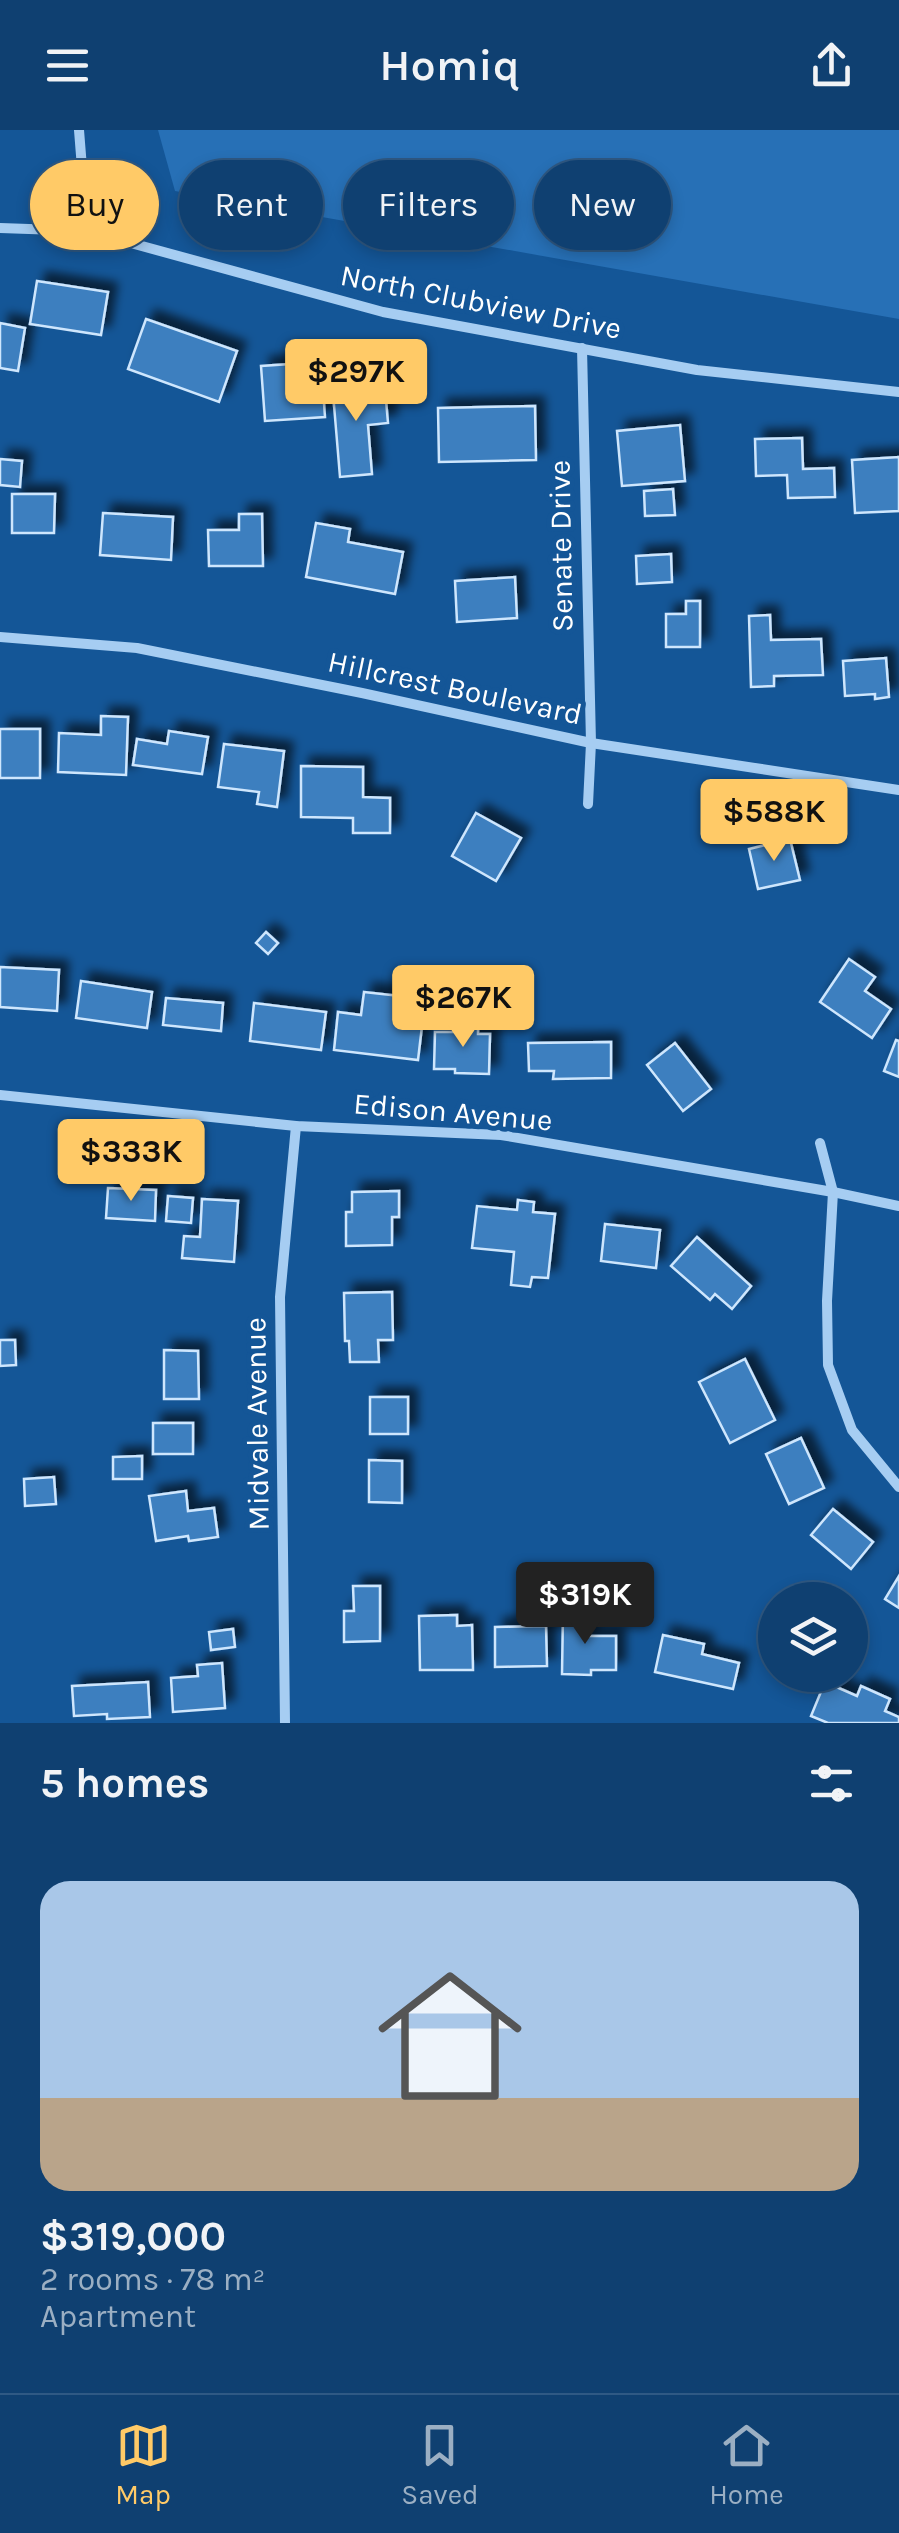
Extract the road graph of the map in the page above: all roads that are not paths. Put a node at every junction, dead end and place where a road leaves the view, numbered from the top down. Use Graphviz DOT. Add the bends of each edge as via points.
graph roads {
  1 [pos="79,130"];
  2 [pos="81,160"];
  3 [pos="0,228"];
  4 [pos="30,229"];
  5 [pos="159,250"];
  6 [pos="582,348"];
  7 [pos="899,392"];
  8 [pos="0,637"];
  9 [pos="591,743"];
  10 [pos="899,790"];
  11 [pos="588,804"];
  12 [pos="0,1095"];
  13 [pos="296,1126"];
  14 [pos="820,1143"];
  15 [pos="832,1192"];
  16 [pos="899,1206"];
  17 [pos="899,1487"];
  18 [pos="284,1723"];
  1 -- 2 [label="street"];
  3 -- 4 [label="street, North Clubview Drive"];
  5 -- 6 [label="street, North Clubview Drive" via="383,312"];
  6 -- 7 [label="street, North Clubview Drive" via="697,370"];
  6 -- 9 [label="street, Senate Drive"];
  8 -- 9 [label="street, Hillcrest Boulevard" via="137,648"];
  9 -- 10 [label="street, Hillcrest Boulevard"];
  9 -- 11 [label="street, Senate Drive"];
  12 -- 13 [label="street, Edison Avenue"];
  13 -- 15 [label="street, Edison Avenue" via="501,1136"];
  13 -- 18 [label="street, Midvale Avenue" via="280,1297"];
  14 -- 15 [label="street"];
  15 -- 16 [label="street, Edison Avenue"];
  15 -- 17 [label="street" via="828,1365 852,1430"];
}
